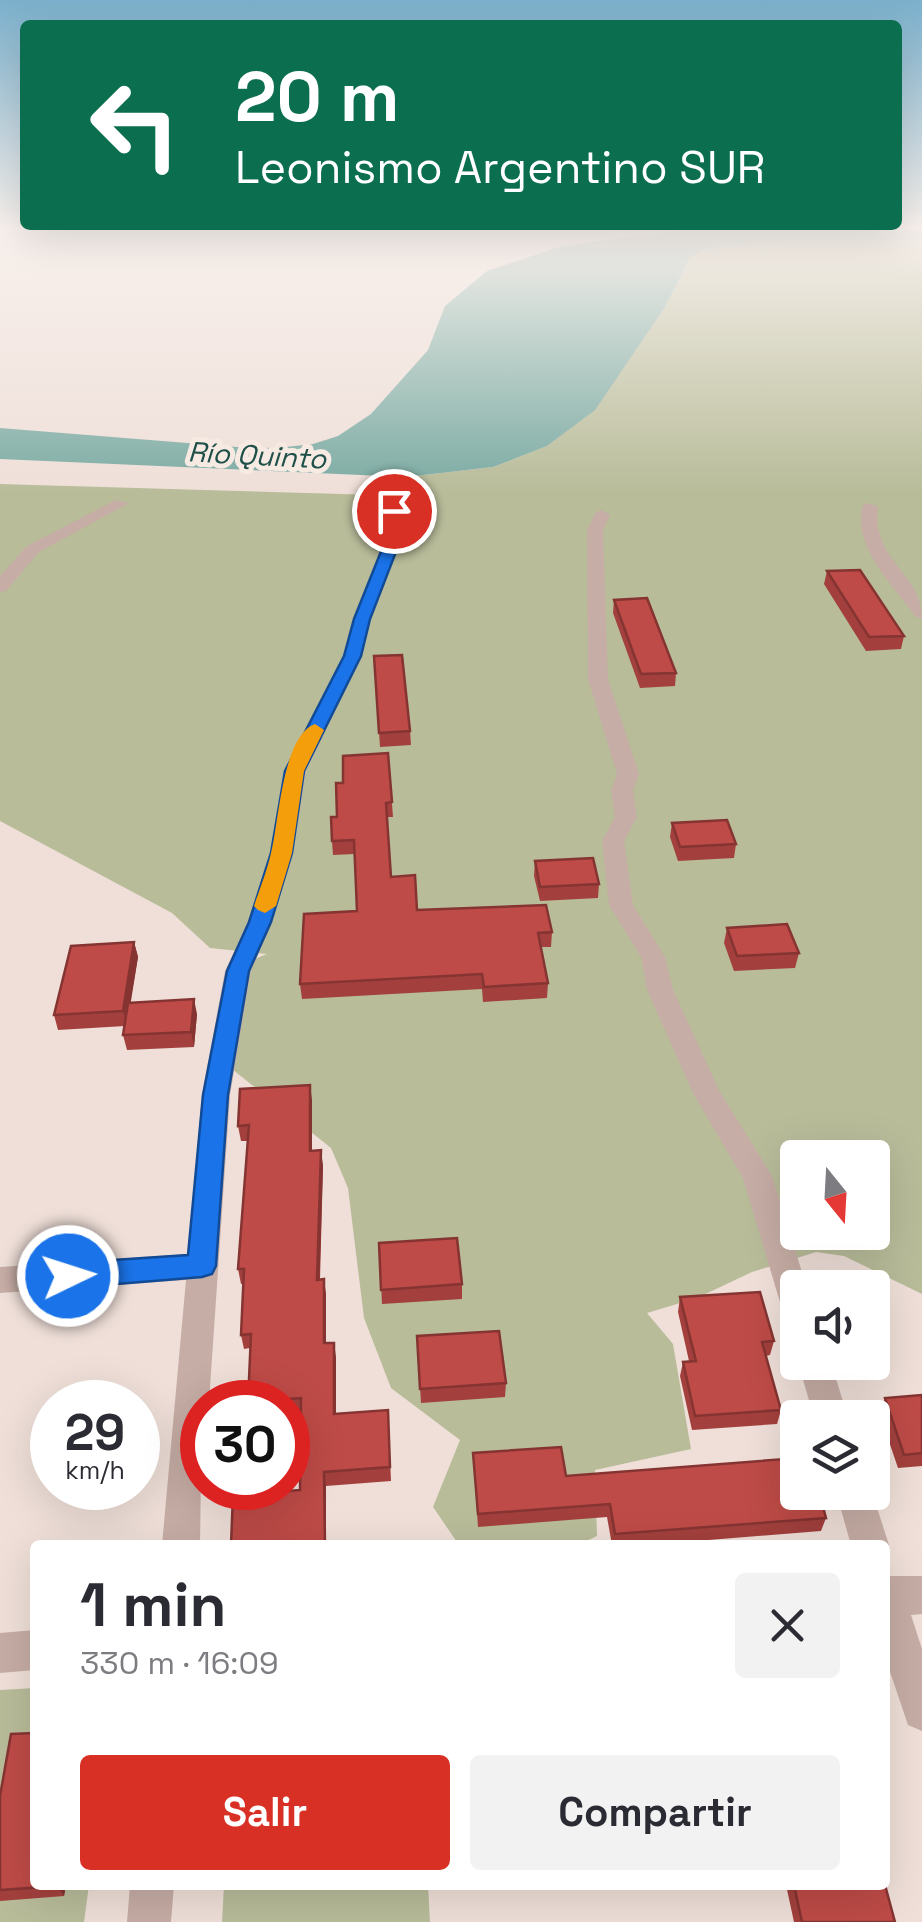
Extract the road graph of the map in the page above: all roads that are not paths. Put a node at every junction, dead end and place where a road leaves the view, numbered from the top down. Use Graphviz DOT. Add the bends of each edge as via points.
graph roads {
  1 [pos="121,503"];
  2 [pos="870,506"];
  3 [pos="394,511"];
  4 [pos="602,516"];
  5 [pos="0,587"];
  6 [pos="922,613"];
  7 [pos="202,1266"];
  8 [pos="786,1270"];
  9 [pos="0,1280"];
  10 [pos="859,1510"];
  11 [pos="181,1540"];
  12 [pos="868,1540"];
  13 [pos="922,1595"];
  14 [pos="890,1597"];
  15 [pos="890,1612"];
  16 [pos="30,1650"];
  17 [pos="0,1652"];
  18 [pos="922,1711"];
  19 [pos="152,1890"];
  20 [pos="149,1922"];
  1 -- 5 [label="street" via="33,548"];
  2 -- 6 [label="street" via="867,529 877,550"];
  3 -- 7 [label="street" via="392,544 352,656 294,771 282,853 238,971 216,1095"];
  4 -- 8 [label="street" via="594,530 598,679 628,774 622,791 628,820 613,841 621,906 653,958 660,990 708,1095 757,1176"];
  7 -- 9 [label="street"];
  7 -- 11 [label="street"];
  10 -- 12 [label="street"];
  13 -- 14 [label="street"];
  15 -- 18 [label="street"];
  16 -- 17 [label="street"];
  19 -- 20 [label="street"];
}
